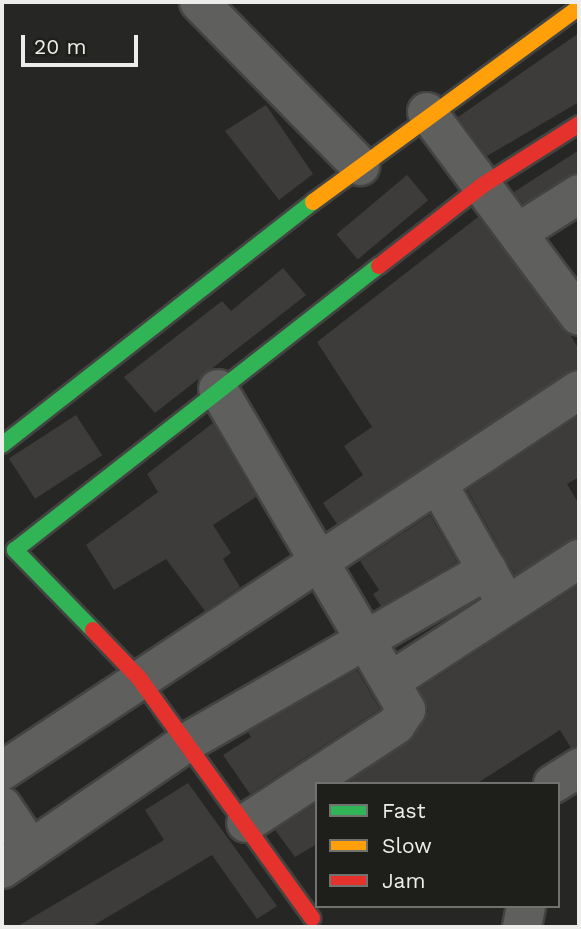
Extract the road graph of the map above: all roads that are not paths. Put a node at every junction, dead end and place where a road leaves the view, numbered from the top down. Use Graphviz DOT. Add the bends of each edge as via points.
graph roads {
  1 [pos="199,2"];
  2 [pos="579,7"];
  3 [pos="427,112"];
  4 [pos="579,124"];
  5 [pos="360,166"];
  6 [pos="483,185"];
  7 [pos="579,194"];
  8 [pos="519,232"];
  9 [pos="579,316"];
  10 [pos="218,389"];
  11 [pos="579,390"];
  12 [pos="2,445"];
  13 [pos="439,486"];
  14 [pos="8,544"];
  15 [pos="579,559"];
  16 [pos="323,560"];
  17 [pos="487,569"];
  18 [pos="508,607"];
  19 [pos="362,636"];
  20 [pos="139,678"];
  21 [pos="391,681"];
  22 [pos="189,741"];
  23 [pos="579,768"];
  24 [pos="2,771"];
  25 [pos="556,782"];
  26 [pos="2,806"];
  27 [pos="246,823"];
  28 [pos="16,859"];
  29 [pos="526,908"];
  30 [pos="315,917"];
  31 [pos="522,927"];
  1 -- 5 [label="street"];
  2 -- 3 [label="street"];
  3 -- 5 [label="street"];
  3 -- 6 [label="street"];
  4 -- 6 [label="street"];
  5 -- 12 [label="street"];
  6 -- 8 [label="street"];
  6 -- 10 [label="street"];
  7 -- 8 [label="street"];
  8 -- 9 [label="street"];
  10 -- 14 [label="street"];
  10 -- 16 [label="street"];
  11 -- 13 [label="street"];
  13 -- 16 [label="street"];
  13 -- 17 [label="street"];
  14 -- 20 [label="street"];
  15 -- 18 [label="street"];
  16 -- 19 [label="street"];
  16 -- 20 [label="street"];
  17 -- 18 [label="street"];
  17 -- 19 [label="street"];
  18 -- 21 [label="street"];
  19 -- 21 [label="street"];
  19 -- 22 [label="street"];
  20 -- 22 [label="street"];
  20 -- 24 [label="street"];
  21 -- 27 [label="street" via="405,705 402,719"];
  22 -- 27 [label="street"];
  22 -- 28 [label="street"];
  23 -- 25 [label="street"];
  26 -- 28 [label="street"];
  27 -- 30 [label="street"];
  29 -- 31 [label="street"];
}
